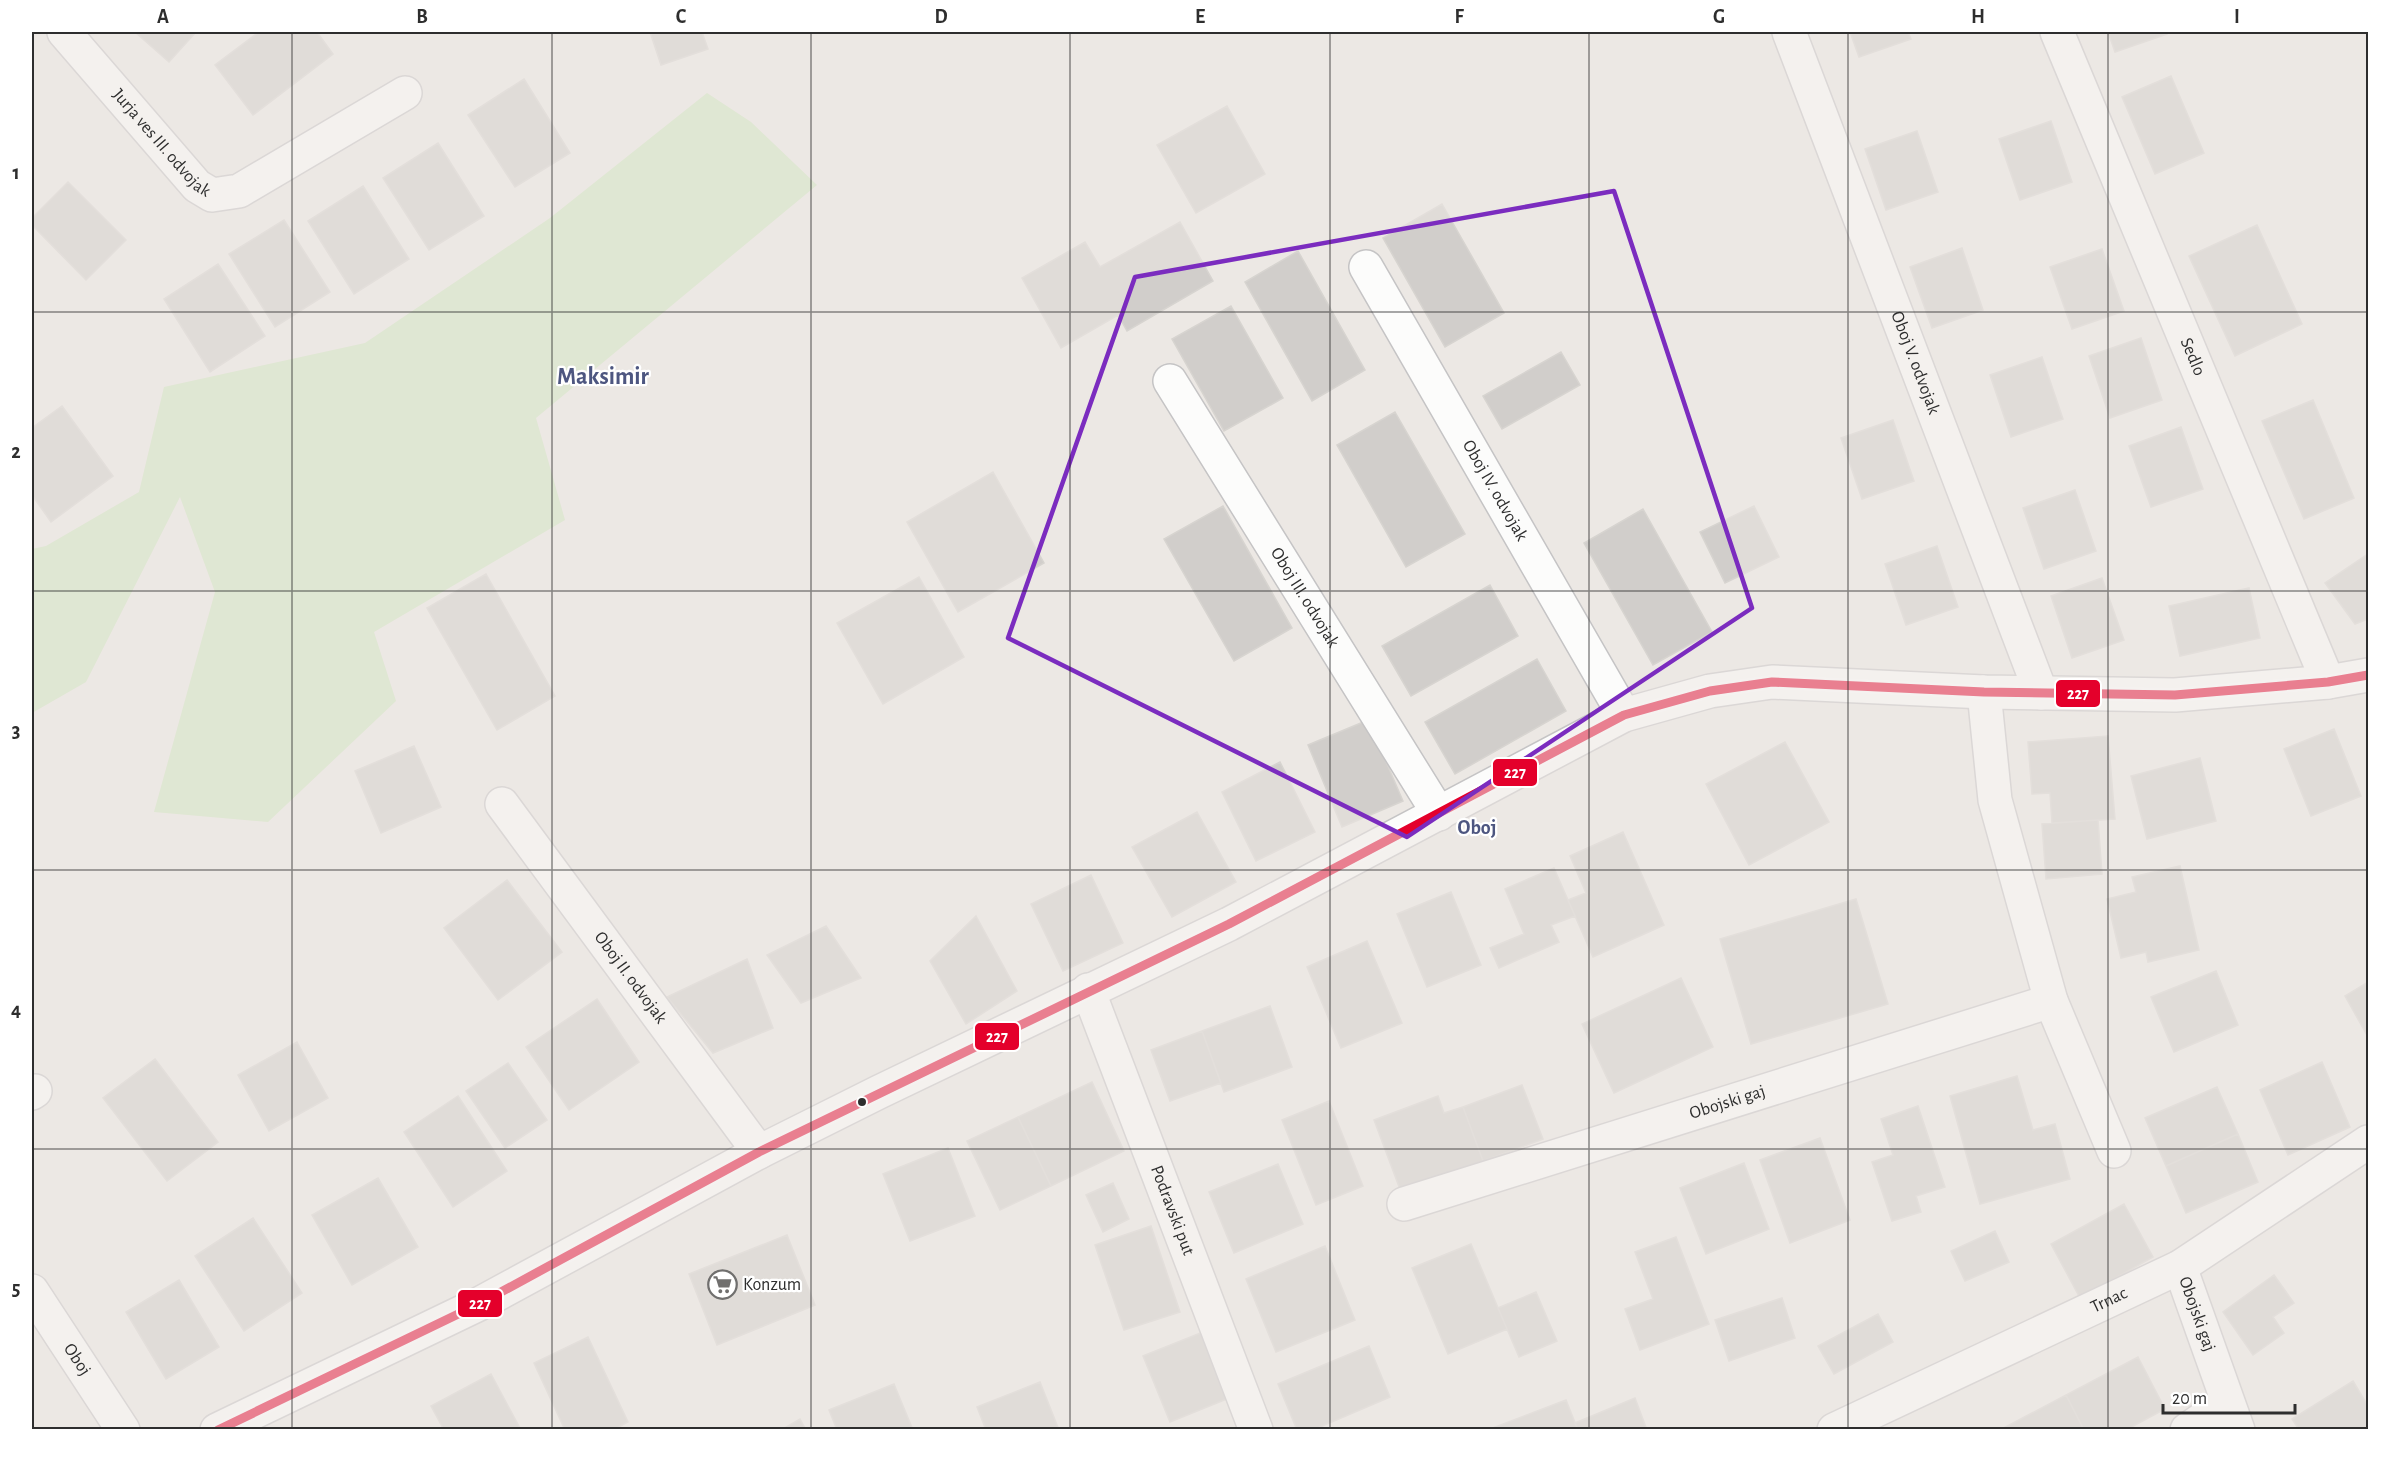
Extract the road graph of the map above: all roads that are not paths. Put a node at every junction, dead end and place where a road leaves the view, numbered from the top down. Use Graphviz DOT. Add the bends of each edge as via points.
graph roads {
  1 [pos="64,32"];
  2 [pos="1789,32"];
  3 [pos="2057,32"];
  4 [pos="405,93"];
  5 [pos="1366,267"];
  6 [pos="1170,381"];
  7 [pos="2368,675"];
  8 [pos="2328,682"];
  9 [pos="1984,692"];
  10 [pos="2041,693"];
  11 [pos="1624,715"];
  12 [pos="502,804"];
  13 [pos="1438,814"];
  14 [pos="1088,990"];
  15 [pos="2051,1001"];
  16 [pos="2368,1142"];
  17 [pos="2114,1151"];
  18 [pos="759,1152"];
  19 [pos="1404,1204"];
  20 [pos="2180,1267"];
  21 [pos="32,1291"];
  22 [pos="2233,1416"];
  23 [pos="123,1430"];
  24 [pos="217,1430"];
  25 [pos="1256,1430"];
  26 [pos="1834,1430"];
  27 [pos="2187,1430"];
  1 -- 4 [label="street, Jurja ves III. odvojak" via="197,186 212,195 239,191"];
  2 -- 10 [label="street, Oboj V. odvojak"];
  3 -- 8 [label="street, Sedlo"];
  5 -- 11 [label="street, Oboj IV. odvojak"];
  6 -- 13 [label="street, Oboj III. odvojak"];
  7 -- 8 [label="street"];
  8 -- 10 [label="street" via="2175,695"];
  9 -- 10 [label="street"];
  9 -- 11 [label="street" via="1772,682 1710,691"];
  9 -- 15 [label="street" via="1995,800"];
  11 -- 13 [label="street"];
  12 -- 18 [label="street, Oboj II. odvojak"];
  13 -- 14 [label="street" via="1229,924"];
  14 -- 18 [label="street"];
  14 -- 25 [label="street, Podravski put"];
  15 -- 17 [label="street"];
  15 -- 19 [label="street, Obojski gaj"];
  16 -- 20 [label="street, Trnac"];
  18 -- 24 [label="street" via="479,1304"];
  20 -- 22 [label="street, Obojski gaj"];
  20 -- 26 [label="street, Trnac"];
  21 -- 23 [label="street, Oboj"];
  22 -- 27 [label="street"];
}
